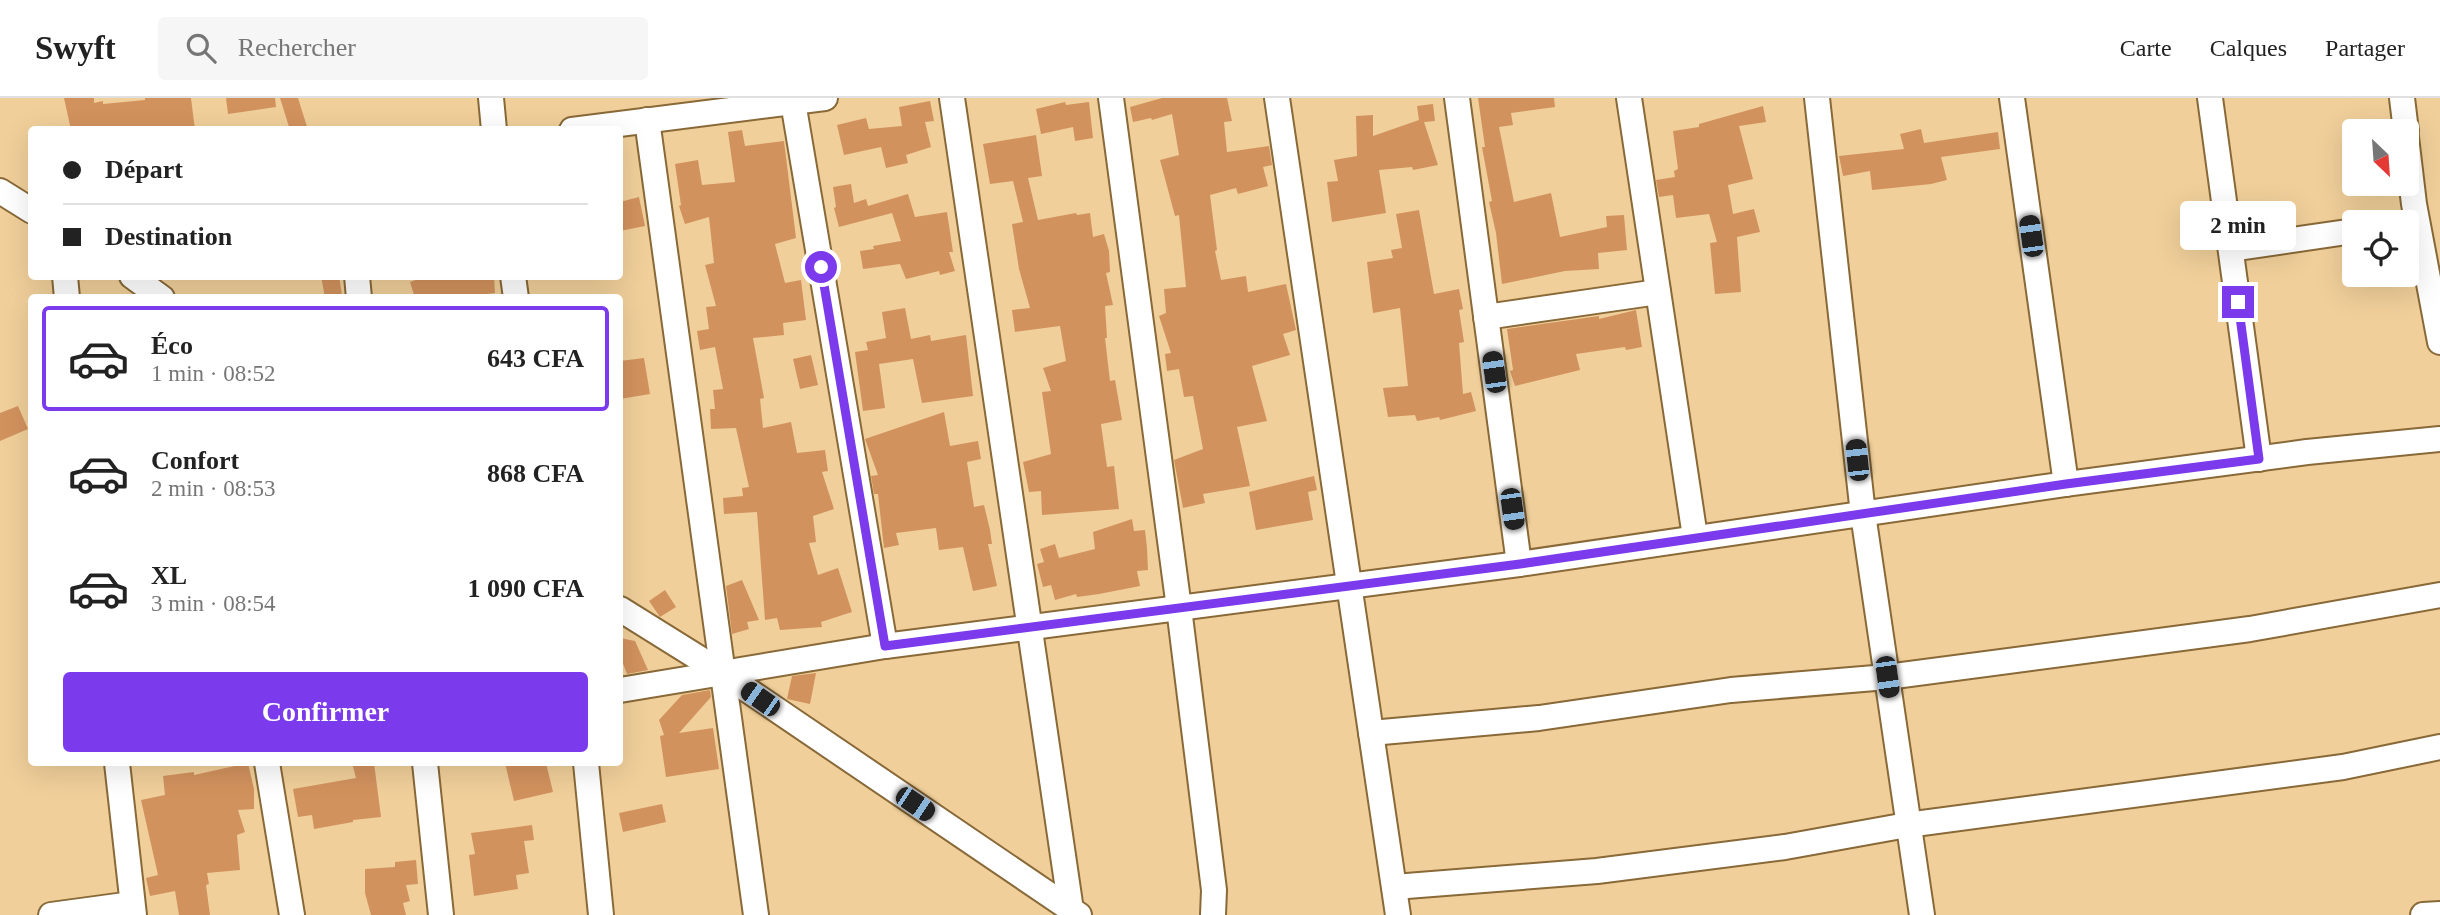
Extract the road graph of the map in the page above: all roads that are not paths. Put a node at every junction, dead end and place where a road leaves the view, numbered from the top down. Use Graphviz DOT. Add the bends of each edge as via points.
graph roads {
  1 [pos="491,98"];
  2 [pos="825,98"];
  3 [pos="952,98"];
  4 [pos="1111,98"];
  5 [pos="1277,98"];
  6 [pos="1457,98"];
  7 [pos="1629,98"];
  8 [pos="1817,98"];
  9 [pos="2012,98"];
  10 [pos="2210,98"];
  11 [pos="2402,98"];
  12 [pos="793,103"];
  13 [pos="2405,119"];
  14 [pos="647,120"];
  15 [pos="494,126"];
  16 [pos="602,126"];
  17 [pos="0,191"];
  18 [pos="22,208"];
  19 [pos="2342,233"];
  20 [pos="2231,249"];
  21 [pos="2419,253"];
  22 [pos="137,280"];
  23 [pos="1658,292"];
  24 [pos="157,294"];
  25 [pos="1486,317"];
  26 [pos="2440,342"];
  27 [pos="2440,439"];
  28 [pos="2259,459"];
  29 [pos="2066,484"];
  30 [pos="1863,514"];
  31 [pos="1695,537"];
  32 [pos="1520,564"];
  33 [pos="1350,586"];
  34 [pos="2440,595"];
  35 [pos="1179,608"];
  36 [pos="623,611"];
  37 [pos="1028,628"];
  38 [pos="885,646"];
  39 [pos="721,672"];
  40 [pos="1887,677"];
  41 [pos="623,689"];
  42 [pos="1371,733"];
  43 [pos="2440,747"];
  44 [pos="117,766"];
  45 [pos="268,766"];
  46 [pos="425,766"];
  47 [pos="586,766"];
  48 [pos="1907,825"];
  49 [pos="1394,887"];
  50 [pos="133,909"];
  51 [pos="1075,912"];
  52 [pos="2440,914"];
  53 [pos="51,915"];
  54 [pos="292,915"];
  55 [pos="441,915"];
  56 [pos="601,915"];
  57 [pos="756,915"];
  58 [pos="1213,915"];
  59 [pos="1398,915"];
  60 [pos="1922,915"];
  61 [pos="2423,915"];
  1 -- 15 [label="street"];
  2 -- 12 [label="street"];
  3 -- 37 [label="street"];
  4 -- 35 [label="street"];
  5 -- 33 [label="street"];
  6 -- 25 [label="street"];
  7 -- 23 [label="street"];
  8 -- 30 [label="street"];
  9 -- 29 [label="street"];
  10 -- 20 [label="street"];
  11 -- 13 [label="street"];
  12 -- 14 [label="street"];
  12 -- 38 [label="street"];
  14 -- 16 [label="street"];
  14 -- 39 [label="street"];
  17 -- 18 [label="street"];
  19 -- 20 [label="street"];
  20 -- 28 [label="street"];
  21 -- 26 [label="street"];
  22 -- 24 [label="street"];
  23 -- 25 [label="street"];
  23 -- 31 [label="street"];
  25 -- 32 [label="street"];
  27 -- 28 [label="street"];
  28 -- 29 [label="street"];
  29 -- 30 [label="street"];
  30 -- 31 [label="street"];
  30 -- 40 [label="street"];
  31 -- 32 [label="street"];
  32 -- 33 [label="street"];
  33 -- 35 [label="street"];
  33 -- 42 [label="street"];
  34 -- 40 [label="street" via="2250,629"];
  35 -- 37 [label="street"];
  35 -- 58 [label="street"];
  36 -- 39 [label="street"];
  37 -- 38 [label="street"];
  37 -- 51 [label="street"];
  38 -- 39 [label="street"];
  39 -- 41 [label="street"];
  39 -- 51 [label="street"];
  39 -- 57 [label="street"];
  40 -- 42 [label="street" via="1731,690 1539,718"];
  40 -- 48 [label="street"];
  42 -- 49 [label="street"];
  43 -- 48 [label="street" via="2343,767"];
  44 -- 50 [label="street"];
  45 -- 54 [label="street"];
  46 -- 55 [label="street"];
  47 -- 56 [label="street"];
  48 -- 49 [label="street" via="1785,847 1610,869"];
  48 -- 60 [label="street"];
  49 -- 59 [label="street"];
  50 -- 53 [label="street"];
  52 -- 61 [label="street"];
}
